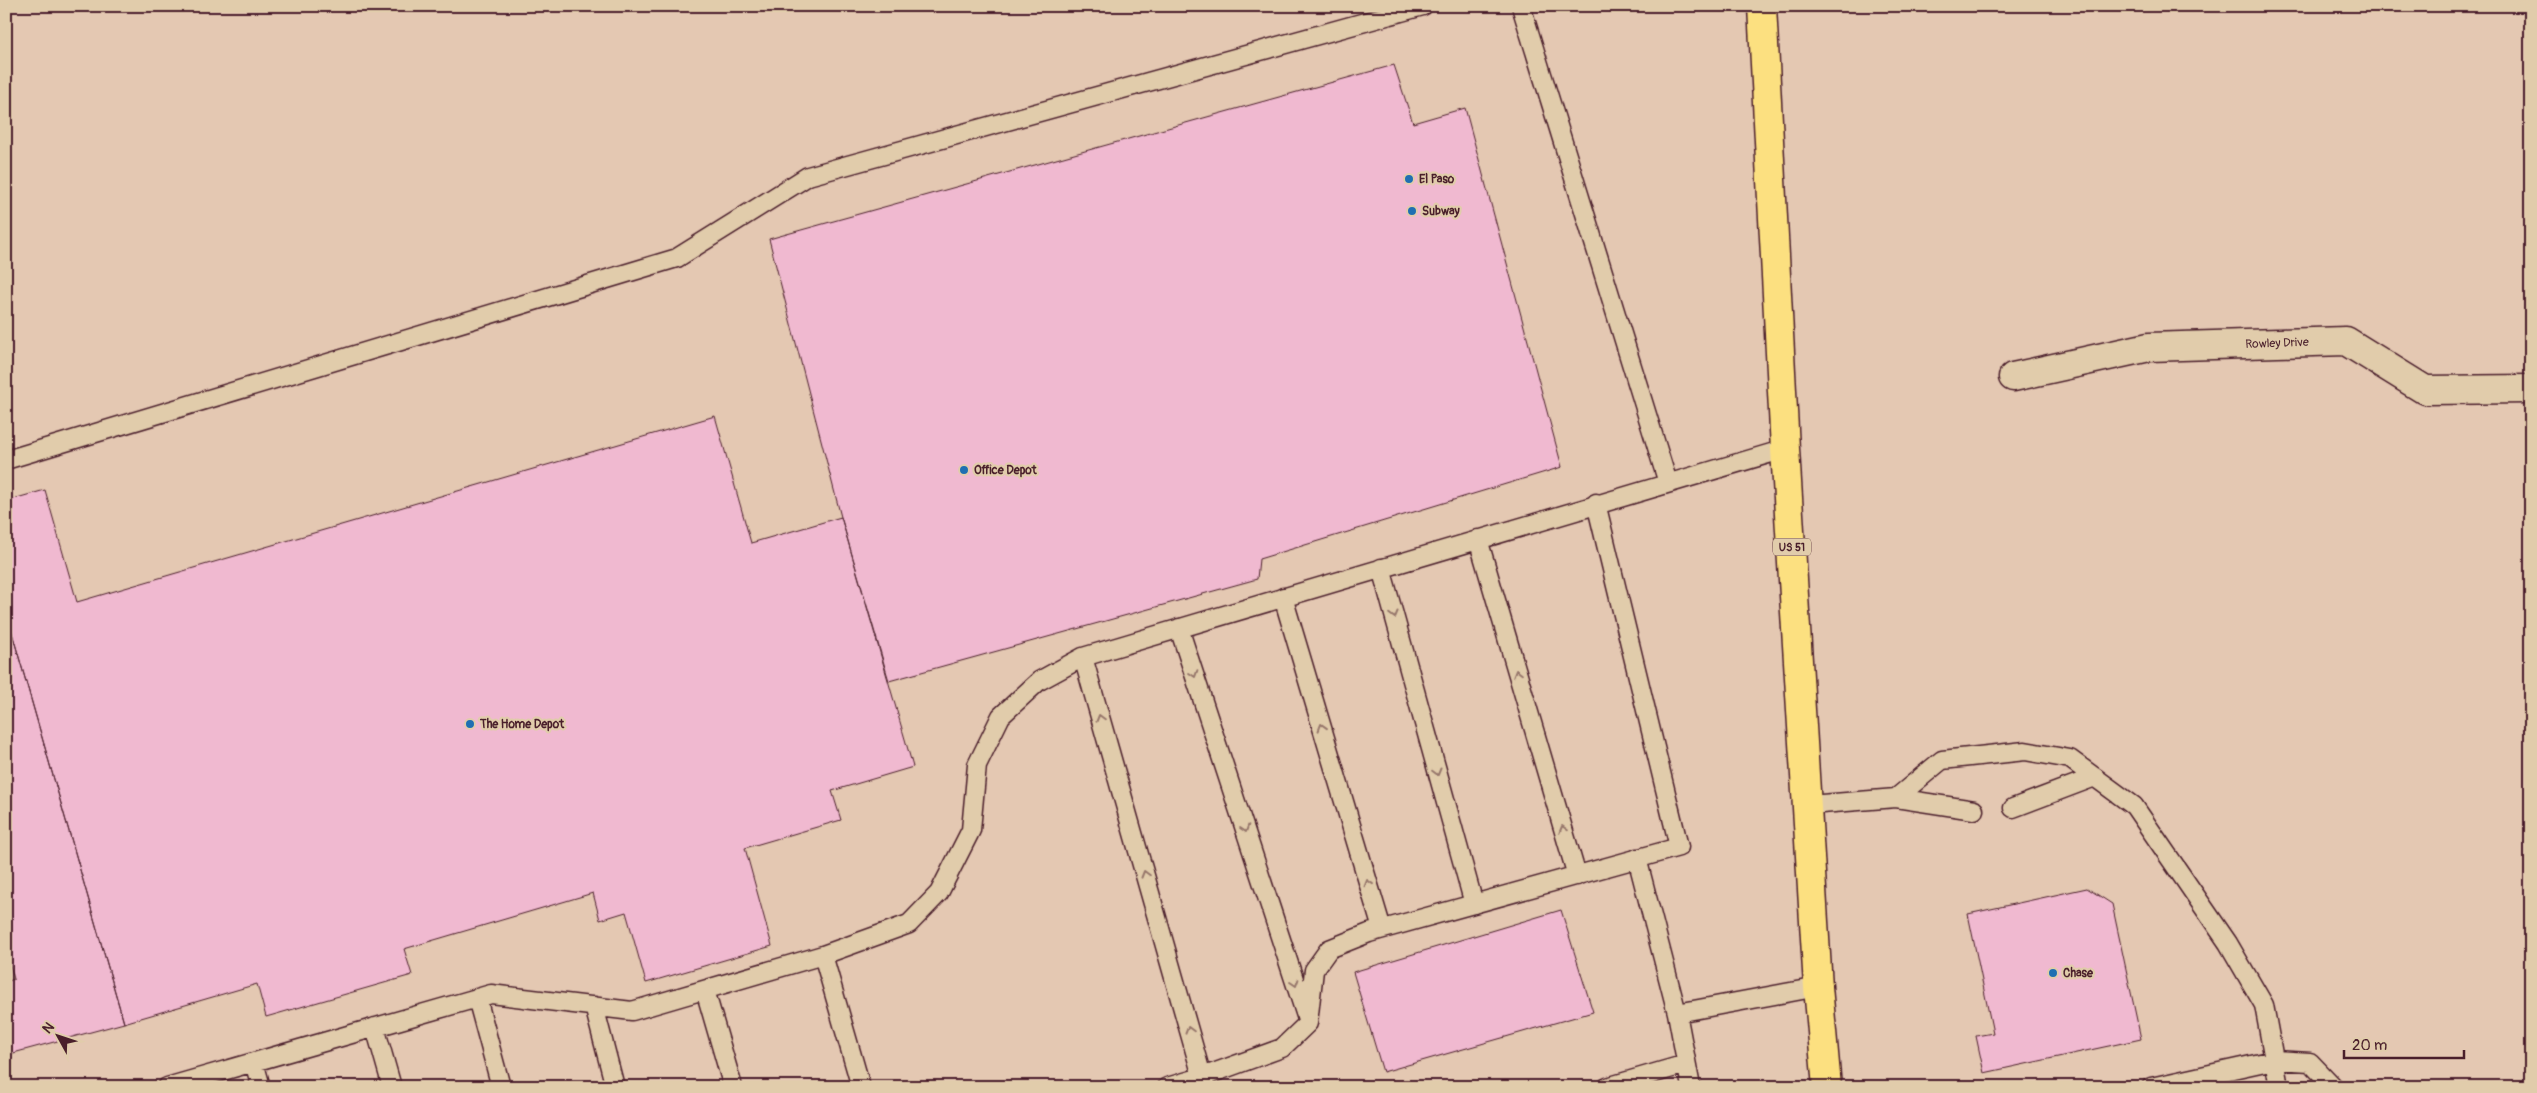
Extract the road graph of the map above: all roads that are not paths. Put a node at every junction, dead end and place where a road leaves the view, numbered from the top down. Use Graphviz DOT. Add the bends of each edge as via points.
graph roads {
  1 [pos="1424,6"];
  2 [pos="1522,6"];
  3 [pos="1762,6"];
  4 [pos="2013,377"];
  5 [pos="2531,389"];
  6 [pos="1785,449"];
  7 [pos="6,460"];
  8 [pos="1668,483"];
  9 [pos="1596,503"];
  10 [pos="1478,539"];
  11 [pos="1381,568"];
  12 [pos="1283,597"];
  13 [pos="1179,628"];
  14 [pos="1083,657"];
  15 [pos="2095,777"];
  16 [pos="1896,798"];
  17 [pos="1809,804"];
  18 [pos="2013,808"];
  19 [pos="1974,810"];
  20 [pos="1637,858"];
  21 [pos="1577,876"];
  22 [pos="1474,904"];
  23 [pos="1382,930"];
  24 [pos="823,955"];
  25 [pos="1818,987"];
  26 [pos="705,990"];
  27 [pos="477,998"];
  28 [pos="594,1006"];
  29 [pos="1677,1013"];
  30 [pos="1308,1023"];
  31 [pos="375,1027"];
  32 [pos="2274,1060"];
  33 [pos="254,1062"];
  34 [pos="1686,1064"];
  35 [pos="1203,1082"];
  36 [pos="167,1087"];
  37 [pos="261,1087"];
  38 [pos="392,1087"];
  39 [pos="501,1087"];
  40 [pos="616,1087"];
  41 [pos="733,1087"];
  42 [pos="861,1087"];
  43 [pos="1167,1087"];
  44 [pos="1608,1087"];
  45 [pos="1691,1087"];
  46 [pos="1827,1087"];
  47 [pos="2151,1087"];
  48 [pos="2279,1087"];
  49 [pos="2334,1087"];
  1 -- 7 [label="lane" via="808,176 676,258"];
  2 -- 8 [label="lane"];
  3 -- 6 [label="highway, US 51"];
  4 -- 5 [label="street, Rowley Drive" via="2148,347 2346,341 2426,390"];
  6 -- 8 [label="lane"];
  6 -- 17 [label="highway, US 51"];
  8 -- 9 [label="lane"];
  9 -- 10 [label="lane"];
  9 -- 20 [label="lane" via="1680,847"];
  10 -- 11 [label="lane"];
  21 -- 10 [label="lane, one-way"];
  11 -- 12 [label="lane"];
  11 -- 22 [label="lane, one-way"];
  12 -- 13 [label="lane"];
  23 -- 12 [label="lane, one-way"];
  13 -- 14 [label="lane"];
  13 -- 30 [label="lane, one-way"];
  14 -- 24 [label="lane" via="1038,681 1001,716 977,765 971,830 939,893 909,924"];
  35 -- 14 [label="lane, one-way"];
  15 -- 16 [label="lane" via="2070,759 2025,751 1942,760"];
  15 -- 18 [label="lane"];
  15 -- 32 [label="lane" via="2134,806 2228,943 2264,1005"];
  16 -- 17 [label="lane"];
  16 -- 19 [label="lane"];
  17 -- 25 [label="highway, US 51"];
  20 -- 21 [label="lane"];
  20 -- 29 [label="lane"];
  21 -- 22 [label="lane"];
  22 -- 23 [label="lane"];
  23 -- 30 [label="lane" via="1329,949 1314,970"];
  24 -- 26 [label="lane"];
  24 -- 42 [label="lane"];
  25 -- 29 [label="lane"];
  25 -- 46 [label="highway, US 51"];
  26 -- 28 [label="lane" via="632,1011"];
  26 -- 41 [label="lane"];
  27 -- 28 [label="lane" via="491,994"];
  27 -- 31 [label="lane"];
  27 -- 39 [label="lane"];
  28 -- 40 [label="lane"];
  29 -- 34 [label="lane"];
  30 -- 35 [label="lane" via="1282,1048"];
  31 -- 33 [label="lane"];
  31 -- 38 [label="lane"];
  32 -- 47 [label="lane"];
  32 -- 48 [label="lane"];
  32 -- 49 [label="lane" via="2310,1062"];
  33 -- 36 [label="lane"];
  33 -- 37 [label="lane"];
  34 -- 44 [label="lane"];
  34 -- 45 [label="lane"];
  35 -- 43 [label="lane"];
}
